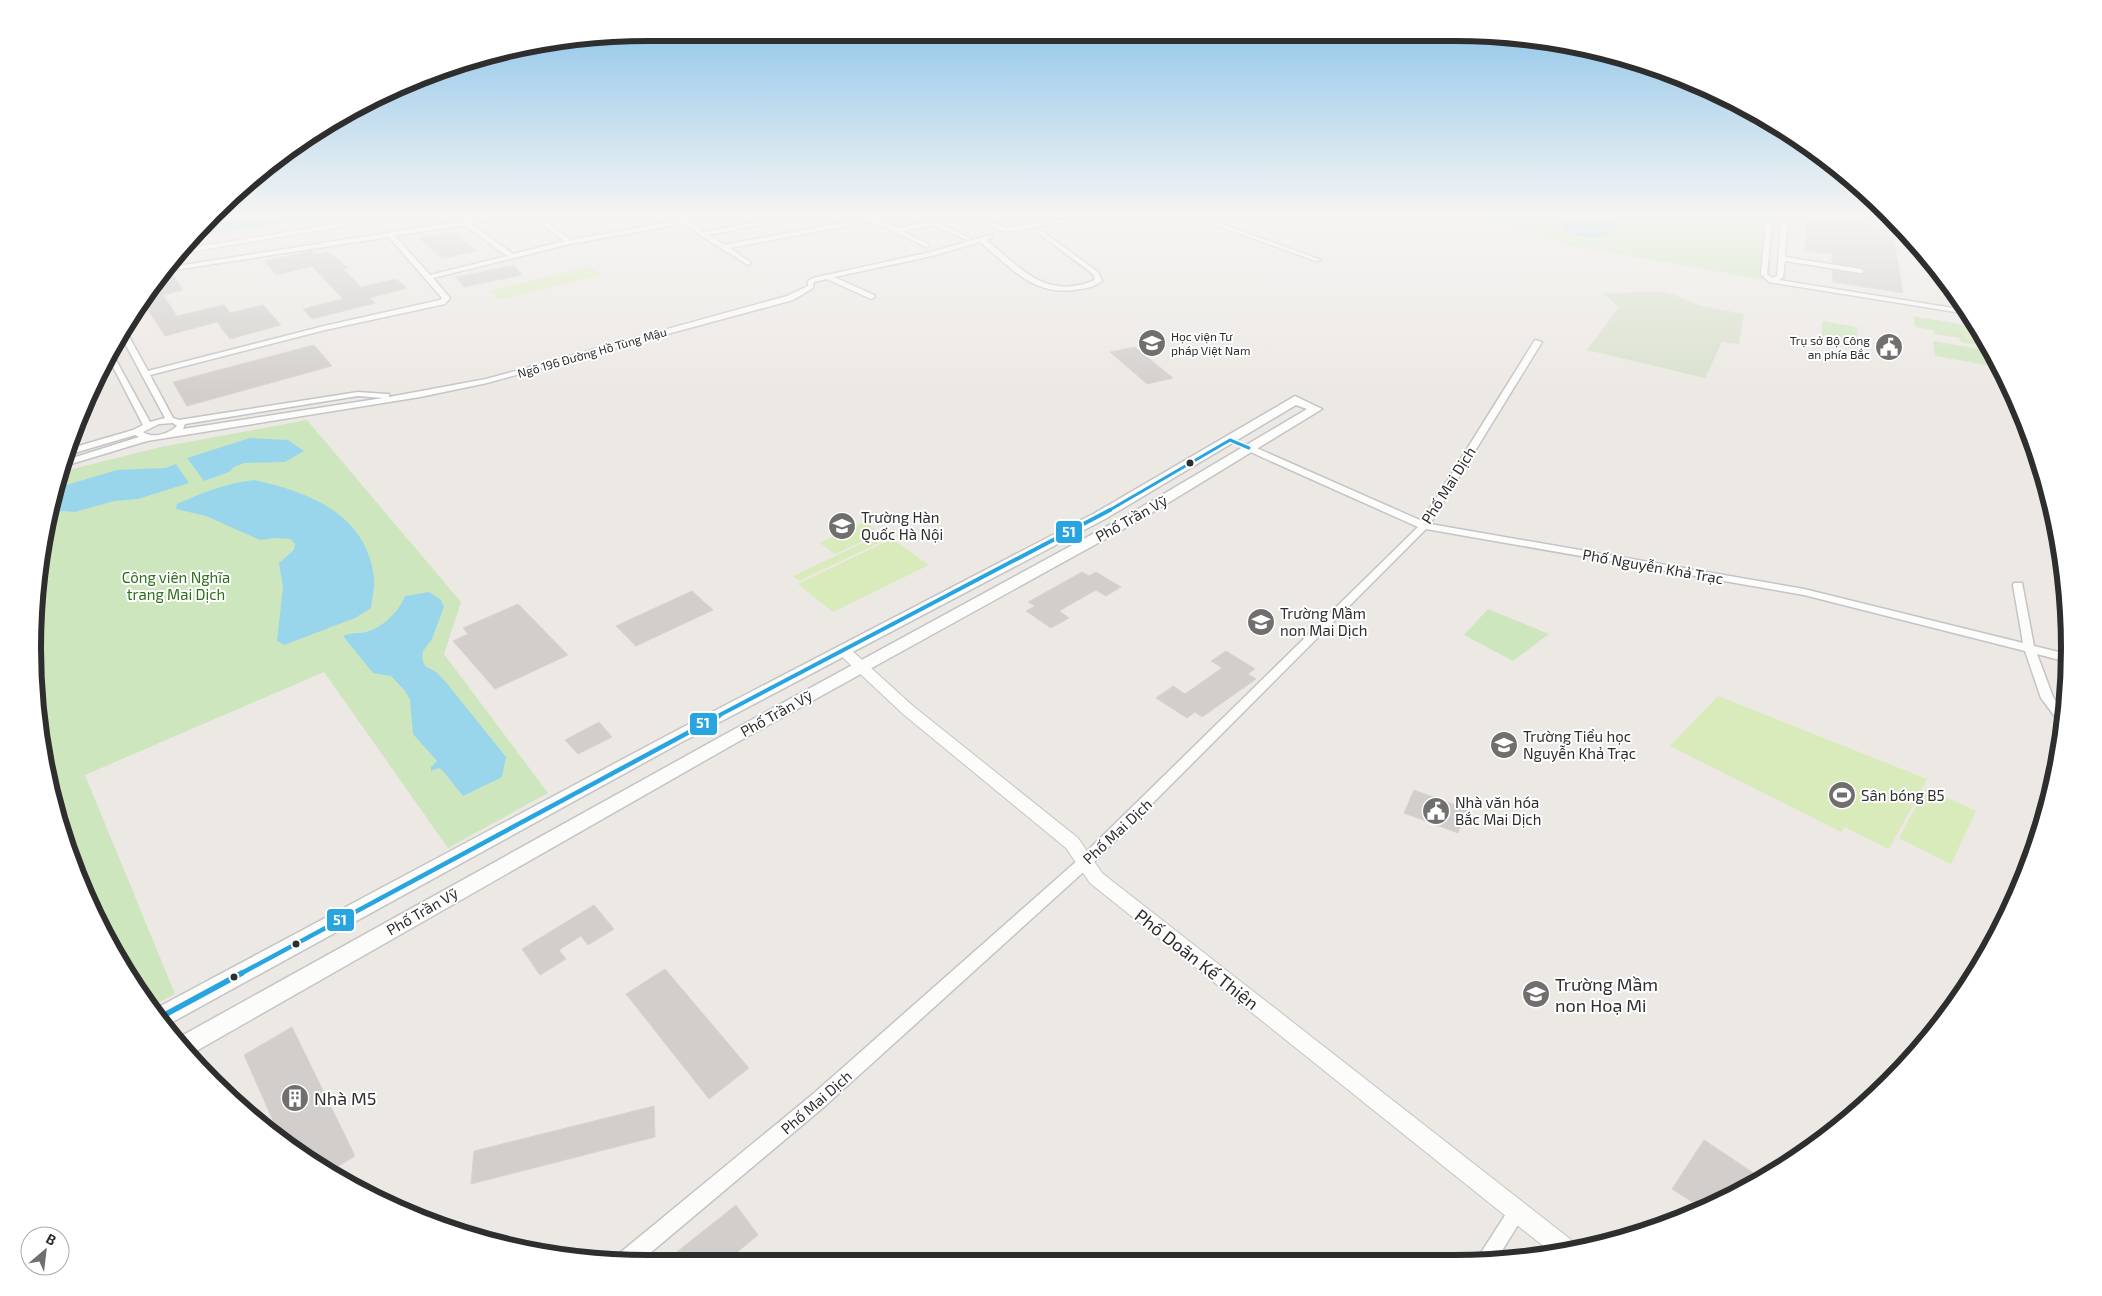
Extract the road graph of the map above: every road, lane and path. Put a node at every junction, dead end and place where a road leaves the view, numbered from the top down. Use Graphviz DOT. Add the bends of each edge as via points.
graph roads {
  1 [pos="436,275"];
  2 [pos="1026,275"];
  3 [pos="1097,275"];
  4 [pos="1765,275"];
  5 [pos="1780,275"];
  6 [pos="829,276"];
  7 [pos="430,277"];
  8 [pos="1771,281"];
  9 [pos="871,297"];
  10 [pos="1958,311"];
  11 [pos="126,339"];
  12 [pos="1538,342"];
  13 [pos="114,361"];
  14 [pos="145,374"];
  15 [pos="392,399"];
  16 [pos="1295,400"];
  17 [pos="175,421"];
  18 [pos="148,426"];
  19 [pos="136,432"];
  20 [pos="173,433"];
  21 [pos="146,438"];
  22 [pos="1230,440"];
  23 [pos="1249,448"];
  24 [pos="74,450"];
  25 [pos="71,461"];
  26 [pos="1424,526"];
  27 [pos="2018,585"];
  28 [pos="2029,647"];
  29 [pos="844,652"];
  30 [pos="2061,656"];
  31 [pos="859,667"];
  32 [pos="2057,711"];
  33 [pos="1084,863"];
  34 [pos="165,1015"];
  35 [pos="189,1044"];
  36 [pos="1517,1212"];
  37 [pos="1560,1245"];
  38 [pos="1490,1253"];
  39 [pos="633,1254"];
  1 -- 7 [label="street"];
  2 -- 3 [label="street" via="1045,286 1078,287 1099,281"];
  4 -- 8 [label="street"];
  5 -- 8 [label="street"];
  6 -- 9 [label="street"];
  6 -- 15 [label="street, Ngõ 196 Đường Hồ Tùng Mậu" via="811,282 811,287 796,296 487,381"];
  7 -- 14 [label="street" via="446,298 442,302"];
  8 -- 10 [label="street"];
  11 -- 14 [label="street"];
  12 -- 26 [label="street, Phố Mai Dịch"];
  13 -- 18 [label="street"];
  14 -- 17 [label="street"];
  15 -- 17 [label="street, Ngõ 196 Đường Hồ Tùng Mậu" via="358,394"];
  15 -- 20 [label="street, Ngõ 196 Đường Hồ Tùng Mậu"];
  16 -- 22 [label="main road, Phố Trần Vỹ"];
  16 -- 23 [label="main road, Phố Trần Vỹ" via="1316,409"];
  17 -- 18 [label="street, Ngõ 196 Đường Hồ Tùng Mậu"];
  17 -- 20 [label="street" via="182,425"];
  18 -- 19 [label="street, Ngõ 196 Đường Hồ Tùng Mậu"];
  19 -- 21 [label="street"];
  19 -- 24 [label="street"];
  20 -- 21 [label="street, Ngõ 196 Đường Hồ Tùng Mậu"];
  21 -- 25 [label="street"];
  22 -- 23 [label="main road"];
  22 -- 29 [label="main road, Phố Trần Vỹ" via="1100,516"];
  23 -- 26 [label="street, Phố Nguyễn Khả Trạc"];
  23 -- 31 [label="main road, Phố Trần Vỹ" via="1132,519"];
  26 -- 28 [label="street, Phố Nguyễn Khả Trạc" via="1804,592"];
  26 -- 33 [label="street, Phố Mai Dịch"];
  27 -- 28 [label="street"];
  28 -- 30 [label="street, Phố Nguyễn Khả Trạc"];
  28 -- 32 [label="street" via="2047,698"];
  29 -- 31 [label="street, Phố Doãn Kế Thiện"];
  29 -- 34 [label="main road, Phố Trần Vỹ" via="668,742"];
  31 -- 33 [label="street, Phố Doãn Kế Thiện" via="1072,843"];
  31 -- 35 [label="main road, Phố Trần Vỹ"];
  33 -- 36 [label="street, Phố Doãn Kế Thiện" via="1096,878"];
  33 -- 39 [label="street, Phố Mai Dịch" via="819,1100"];
  36 -- 37 [label="street, Phố Doãn Kế Thiện"];
  36 -- 38 [label="street"];
}
